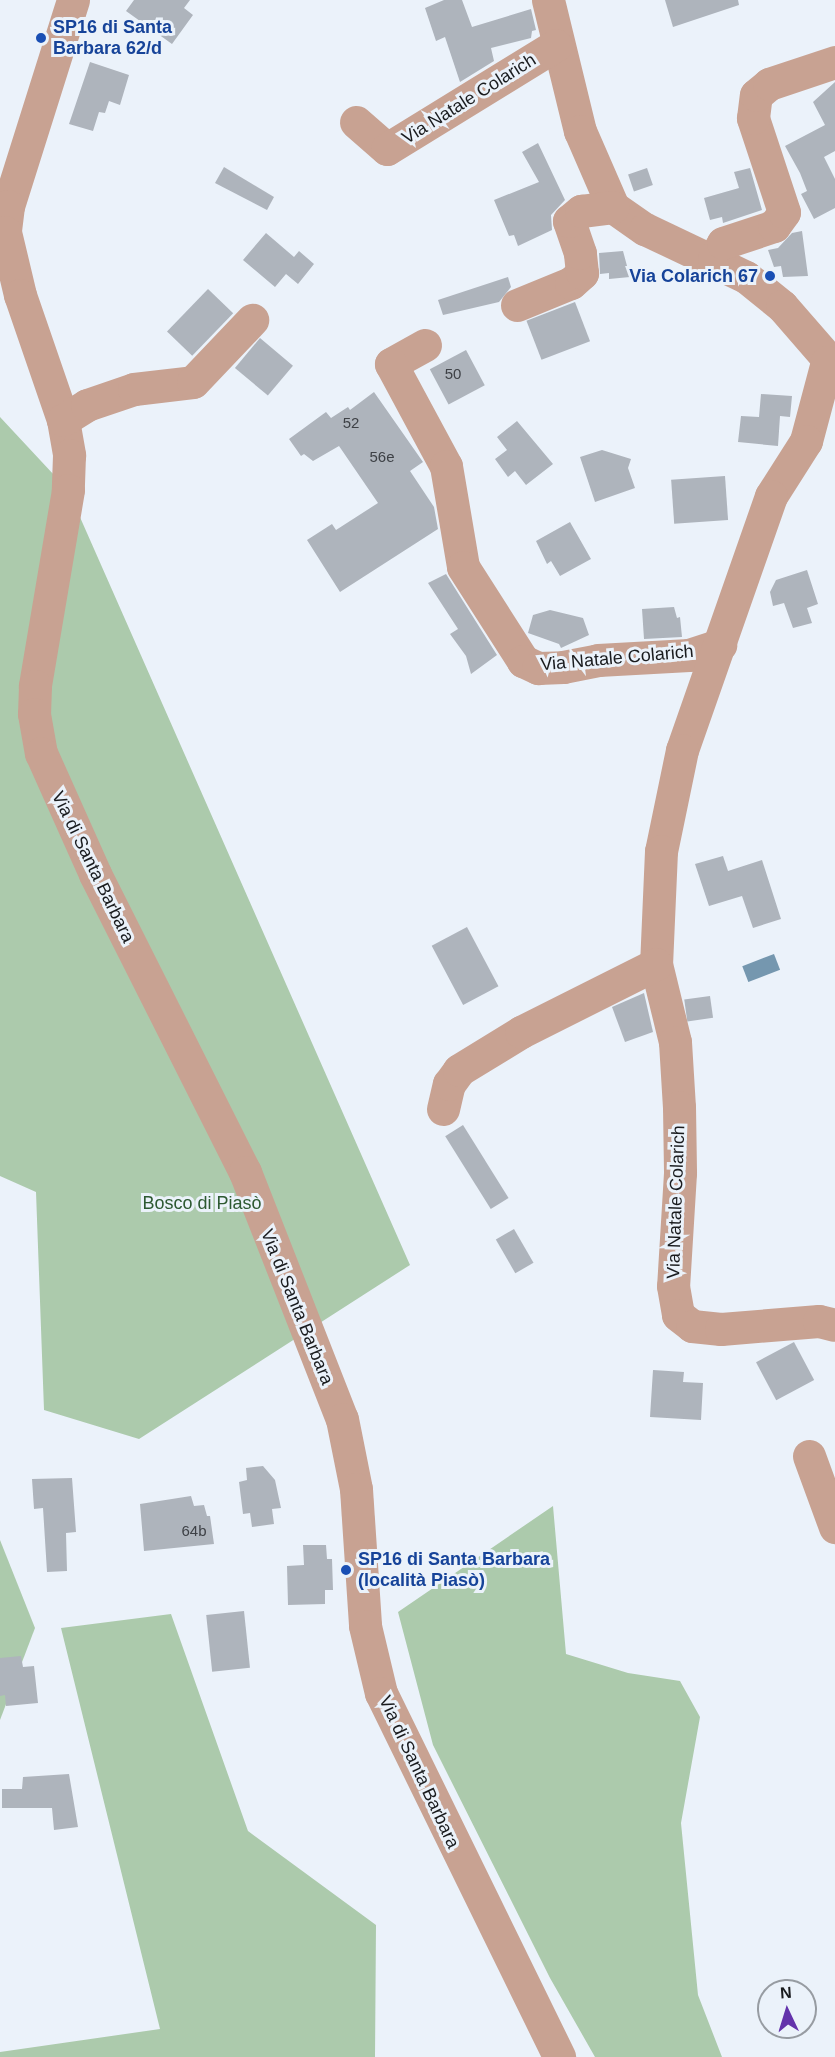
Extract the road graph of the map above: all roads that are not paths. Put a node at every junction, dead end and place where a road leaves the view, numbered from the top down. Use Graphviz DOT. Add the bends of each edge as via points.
graph roads {
  1 [pos="73,0"];
  2 [pos="548,0"];
  3 [pos="556,45"];
  4 [pos="835,62"];
  5 [pos="356,122"];
  6 [pos="613,207"];
  7 [pos="714,259"];
  8 [pos="517,305"];
  9 [pos="252,320"];
  10 [pos="424,345"];
  11 [pos="831,364"];
  12 [pos="63,420"];
  13 [pos="720,645"];
  14 [pos="656,964"];
  15 [pos="443,1109"];
  16 [pos="835,1325"];
  17 [pos="809,1456"];
  18 [pos="835,1527"];
  19 [pos="559,2057"];
  1 -- 12 [label="street, Via di Santa Barbara" via="8,206 5,232 20,295"];
  2 -- 3 [label="street, Via Natale Colarich"];
  3 -- 5 [label="street, Via Natale Colarich" via="387,149"];
  3 -- 6 [label="street, Via Natale Colarich" via="592,165"];
  4 -- 7 [label="street" via="769,84 756,95 753,118 784,212 774,226 723,243"];
  6 -- 7 [label="street, Via Natale Colarich" via="645,229"];
  6 -- 8 [label="street" via="580,211 569,221 582,273 571,283"];
  7 -- 11 [label="street, Via Natale Colarich" via="746,277 782,306"];
  9 -- 12 [label="street" via="193,382 134,389 87,405"];
  10 -- 13 [label="street, Via Natale Colarich" via="391,364 446,466 463,567 524,661 538,668 563,667 598,660 689,655"];
  11 -- 13 [label="street, Via Natale Colarich" via="806,441 771,496"];
  12 -- 19 [label="street, Via di Santa Barbara" via="69,455 68,490 35,686 34,714 41,753 95,874 245,1172 342,1419 356,1488 366,1626 381,1693"];
  13 -- 14 [label="street, Via Natale Colarich" via="668,802 661,851"];
  14 -- 15 [label="street" via="521,1032 459,1070 449,1084"];
  14 -- 16 [label="street, Via Natale Colarich" via="675,1042 680,1173 673,1286 678,1315 692,1326 721,1329 819,1321"];
  17 -- 18 [label="street"];
}
